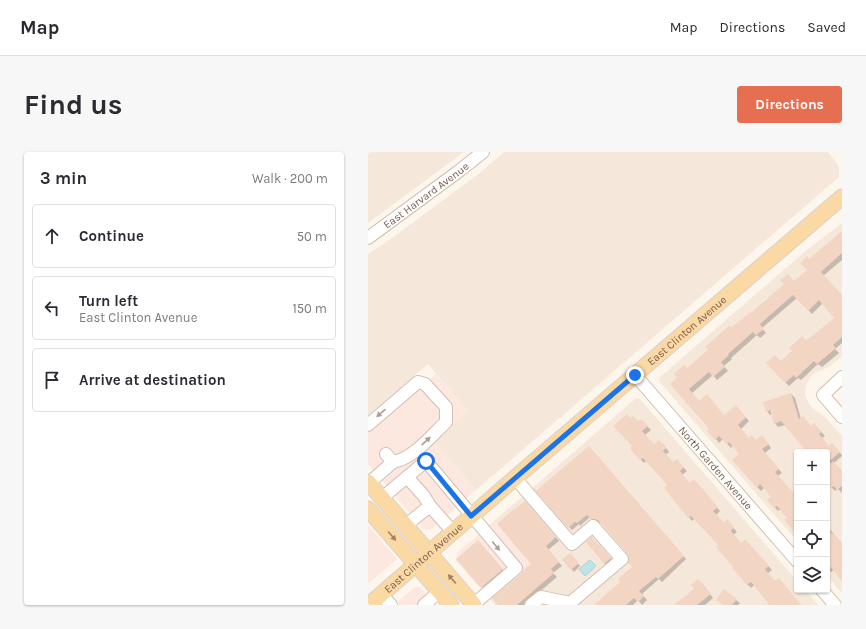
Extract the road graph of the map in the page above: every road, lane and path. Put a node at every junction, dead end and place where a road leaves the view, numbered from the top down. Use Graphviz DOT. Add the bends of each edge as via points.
graph roads {
  1 [pos="483,152"];
  2 [pos="842,197"];
  3 [pos="368,238"];
  4 [pos="635,375"];
  5 [pos="842,377"];
  6 [pos="842,417"];
  7 [pos="368,425"];
  8 [pos="407,477"];
  9 [pos="515,478"];
  10 [pos="369,482"];
  11 [pos="382,498"];
  12 [pos="430,506"];
  13 [pos="368,509"];
  14 [pos="471,516"];
  15 [pos="406,525"];
  16 [pos="453,532"];
  17 [pos="429,552"];
  18 [pos="794,558"];
  19 [pos="416,564"];
  20 [pos="439,592"];
  21 [pos="825,593"];
  22 [pos="386,600"];
  23 [pos="369,605"];
  24 [pos="424,605"];
  25 [pos="451,605"];
  26 [pos="474,605"];
  27 [pos="531,605"];
  28 [pos="835,605"];
  1 -- 3 [label="street, East Harvard Avenue"];
  2 -- 4 [label="main road, East Clinton Avenue"];
  4 -- 9 [label="main road, East Clinton Avenue"];
  4 -- 18 [label="street, North Garden Avenue"];
  5 -- 6 [label="street" via="823,395"];
  10 -- 7 [label="street, one-way" via="390,458 401,460 416,450 446,422 446,407 425,384 418,382"];
  8 -- 11 [label="street"];
  8 -- 12 [label="street"];
  8 -- 14 [label="street" via="426,461"];
  9 -- 14 [label="main road, East Clinton Avenue"];
  9 -- 27 [label="street" via="572,544 593,526 622,559 570,603 541,596"];
  10 -- 11 [label="main road"];
  11 -- 15 [label="main road"];
  12 -- 15 [label="street"];
  12 -- 16 [label="street"];
  13 -- 19 [label="main road, one-way"];
  14 -- 16 [label="main road, East Clinton Avenue"];
  14 -- 26 [label="street, one-way" via="516,568"];
  15 -- 17 [label="main road"];
  16 -- 17 [label="main road, East Clinton Avenue"];
  17 -- 19 [label="main road, East Clinton Avenue"];
  26 -- 17 [label="main road, one-way"];
  19 -- 20 [label="main road"];
  19 -- 22 [label="main road, East Clinton Avenue"];
  20 -- 24 [label="street"];
  20 -- 25 [label="main road"];
  21 -- 28 [label="street"];
  22 -- 23 [label="main road, East Clinton Avenue"];
}
